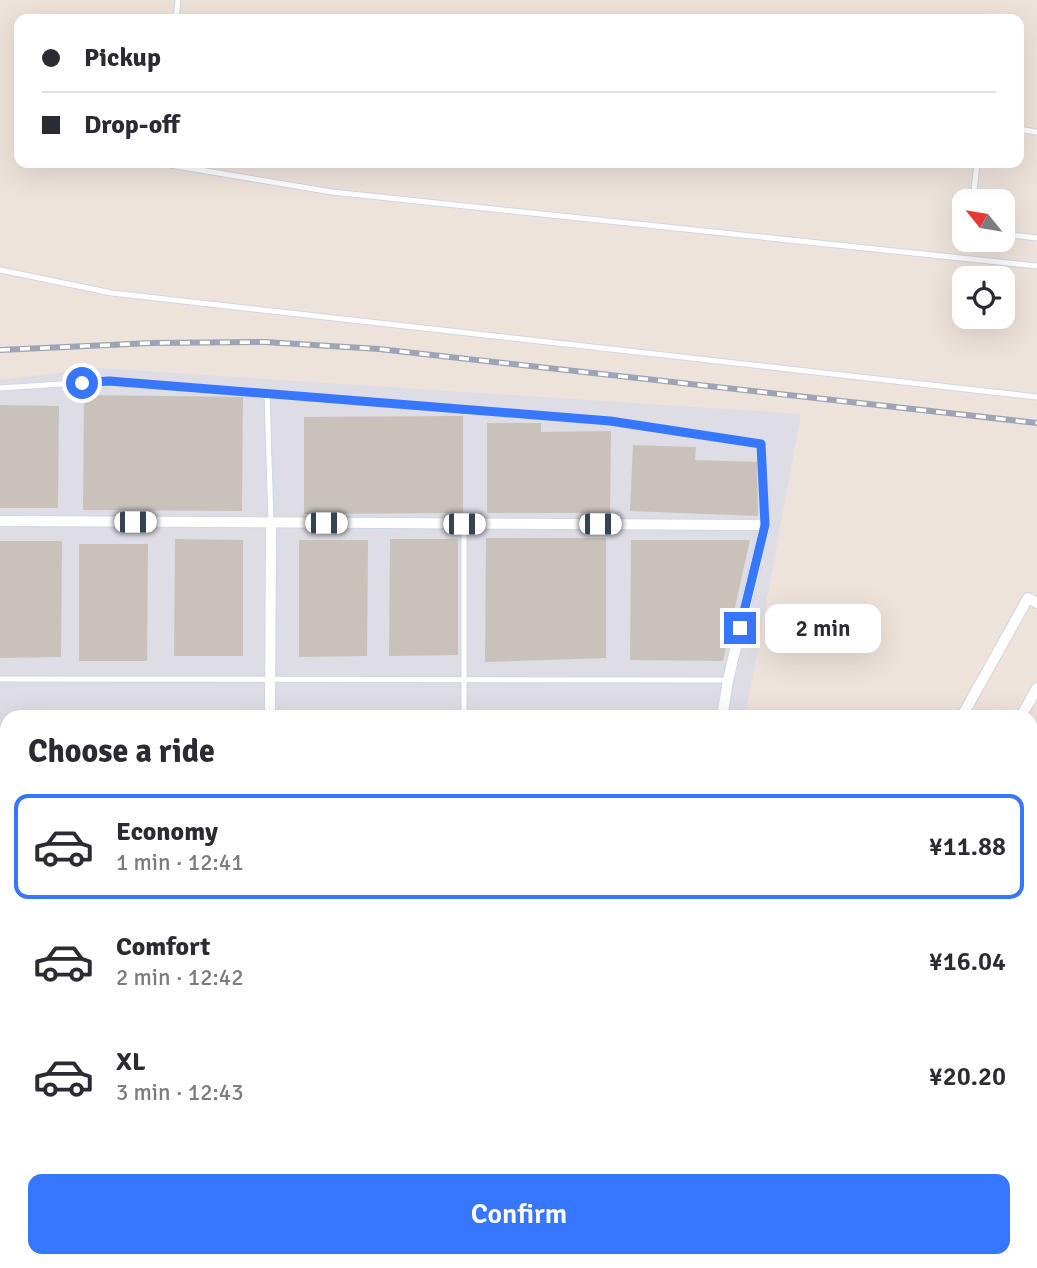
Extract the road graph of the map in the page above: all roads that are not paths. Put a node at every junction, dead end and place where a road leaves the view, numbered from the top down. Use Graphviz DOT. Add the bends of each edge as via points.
graph roads {
  1 [pos="189,168"];
  2 [pos="976,168"];
  3 [pos="974,189"];
  4 [pos="1015,235"];
  5 [pos="1037,238"];
  6 [pos="1037,266"];
  7 [pos="0,270"];
  8 [pos="0,388"];
  9 [pos="267,394"];
  10 [pos="1037,397"];
  11 [pos="0,521"];
  12 [pos="271,523"];
  13 [pos="464,524"];
  14 [pos="765,525"];
  15 [pos="1037,603"];
  16 [pos="0,679"];
  17 [pos="464,679"];
  18 [pos="271,680"];
  19 [pos="728,680"];
  20 [pos="1037,688"];
  21 [pos="270,710"];
  22 [pos="464,710"];
  23 [pos="723,710"];
  24 [pos="965,710"];
  25 [pos="1025,710"];
  1 -- 6 [label="lane" via="332,191"];
  2 -- 3 [label="lane"];
  4 -- 5 [label="lane"];
  7 -- 10 [label="lane" via="112,293"];
  8 -- 9 [label="lane" via="109,381"];
  9 -- 12 [label="lane"];
  9 -- 14 [label="lane" via="610,421 761,444"];
  11 -- 12 [label="street"];
  12 -- 13 [label="street"];
  12 -- 18 [label="street"];
  13 -- 14 [label="street"];
  13 -- 17 [label="lane"];
  14 -- 19 [label="street"];
  15 -- 24 [label="street" via="1028,598"];
  16 -- 18 [label="lane"];
  17 -- 18 [label="lane"];
  17 -- 19 [label="lane"];
  17 -- 22 [label="lane"];
  18 -- 21 [label="street"];
  19 -- 23 [label="street"];
  20 -- 25 [label="street"];
}
